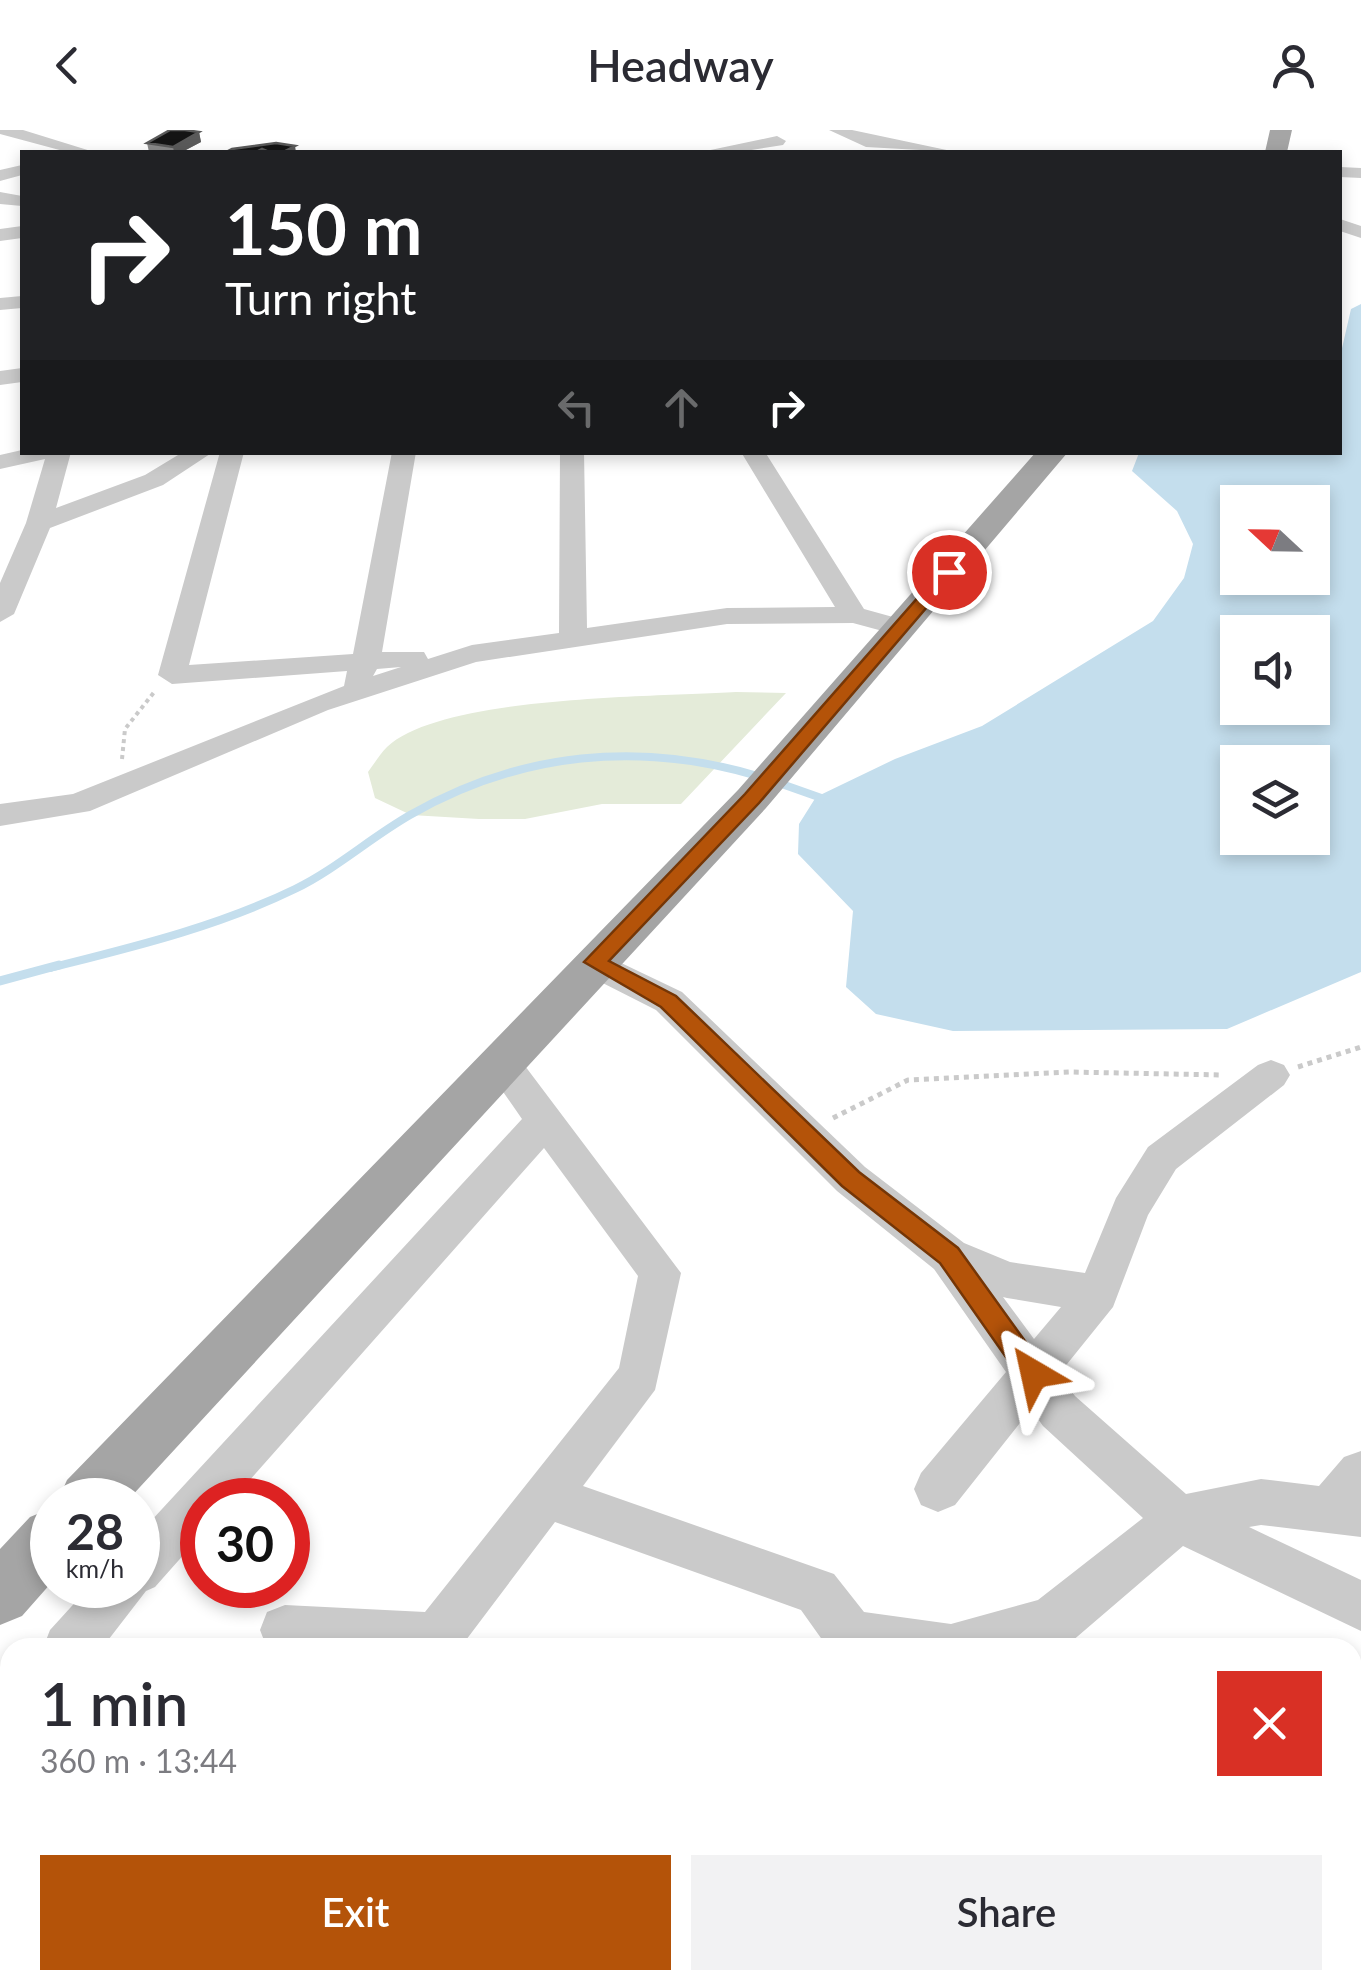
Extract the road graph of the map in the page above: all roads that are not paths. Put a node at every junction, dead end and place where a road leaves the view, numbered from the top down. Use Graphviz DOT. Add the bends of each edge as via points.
graph roads {
  1 [pos="4,130"];
  2 [pos="838,130"];
  3 [pos="798,132"];
  4 [pos="74,147"];
  5 [pos="772,147"];
  6 [pos="735,150"];
  7 [pos="931,150"];
  8 [pos="32,455"];
  9 [pos="58,455"];
  10 [pos="196,455"];
  11 [pos="231,455"];
  12 [pos="403,455"];
  13 [pos="572,455"];
  14 [pos="755,455"];
  15 [pos="1050,455"];
  16 [pos="0,462"];
  17 [pos="39,523"];
  18 [pos="28,549"];
  19 [pos="0,554"];
  20 [pos="0,614"];
  21 [pos="854,615"];
  22 [pos="901,628"];
  23 [pos="573,639"];
  24 [pos="472,654"];
  25 [pos="366,662"];
  26 [pos="350,693"];
  27 [pos="0,815"];
  28 [pos="594,962"];
  29 [pos="500,1060"];
  30 [pos="1270,1076"];
  31 [pos="546,1119"];
  32 [pos="949,1256"];
  33 [pos="1098,1294"];
  34 [pos="1034,1374"];
  35 [pos="1361,1474"];
  36 [pos="109,1478"];
  37 [pos="938,1489"];
  38 [pos="547,1496"];
  39 [pos="1345,1512"];
  40 [pos="1179,1519"];
  41 [pos="160,1546"];
  42 [pos="30,1562"];
  43 [pos="0,1594"];
  44 [pos="1361,1606"];
  45 [pos="104,1608"];
  46 [pos="284,1630"];
  47 [pos="1042,1635"];
  48 [pos="77,1638"];
  49 [pos="872,1638"];
  1 -- 4 [label="street"];
  2 -- 7 [label="street" via="866,142"];
  3 -- 5 [label="street"];
  5 -- 6 [label="street"];
  8 -- 16 [label="street"];
  9 -- 17 [label="street"];
  10 -- 17 [label="street" via="154,480"];
  11 -- 25 [label="street" via="172,675"];
  12 -- 25 [label="street"];
  13 -- 23 [label="street"];
  14 -- 21 [label="street"];
  15 -- 22 [label="main road"];
  17 -- 18 [label="street"];
  18 -- 19 [label="street"];
  18 -- 20 [label="street"];
  21 -- 22 [label="street"];
  21 -- 23 [label="street" via="726,616"];
  22 -- 28 [label="main road" via="752,799"];
  23 -- 24 [label="street"];
  24 -- 25 [label="street"];
  24 -- 26 [label="street"];
  25 -- 26 [label="street"];
  26 -- 27 [label="street" via="79,804"];
  28 -- 29 [label="main road"];
  28 -- 32 [label="street" via="668,1001 851,1179"];
  29 -- 31 [label="street"];
  29 -- 36 [label="main road"];
  30 -- 33 [label="street" via="1162,1158 1130,1210"];
  31 -- 38 [label="street" via="660,1273 640,1376"];
  31 -- 41 [label="street"];
  32 -- 33 [label="street" via="1007,1280"];
  32 -- 34 [label="street"];
  33 -- 34 [label="street"];
  34 -- 37 [label="street"];
  34 -- 40 [label="street" via="1059,1411"];
  35 -- 39 [label="street"];
  38 -- 46 [label="street" via="436,1638"];
  38 -- 49 [label="street" via="817,1591 850,1635"];
  39 -- 40 [label="street" via="1260,1502"];
  40 -- 44 [label="street"];
  40 -- 47 [label="street"];
  42 -- 43 [label="main road"];
  45 -- 48 [label="street"];
}
